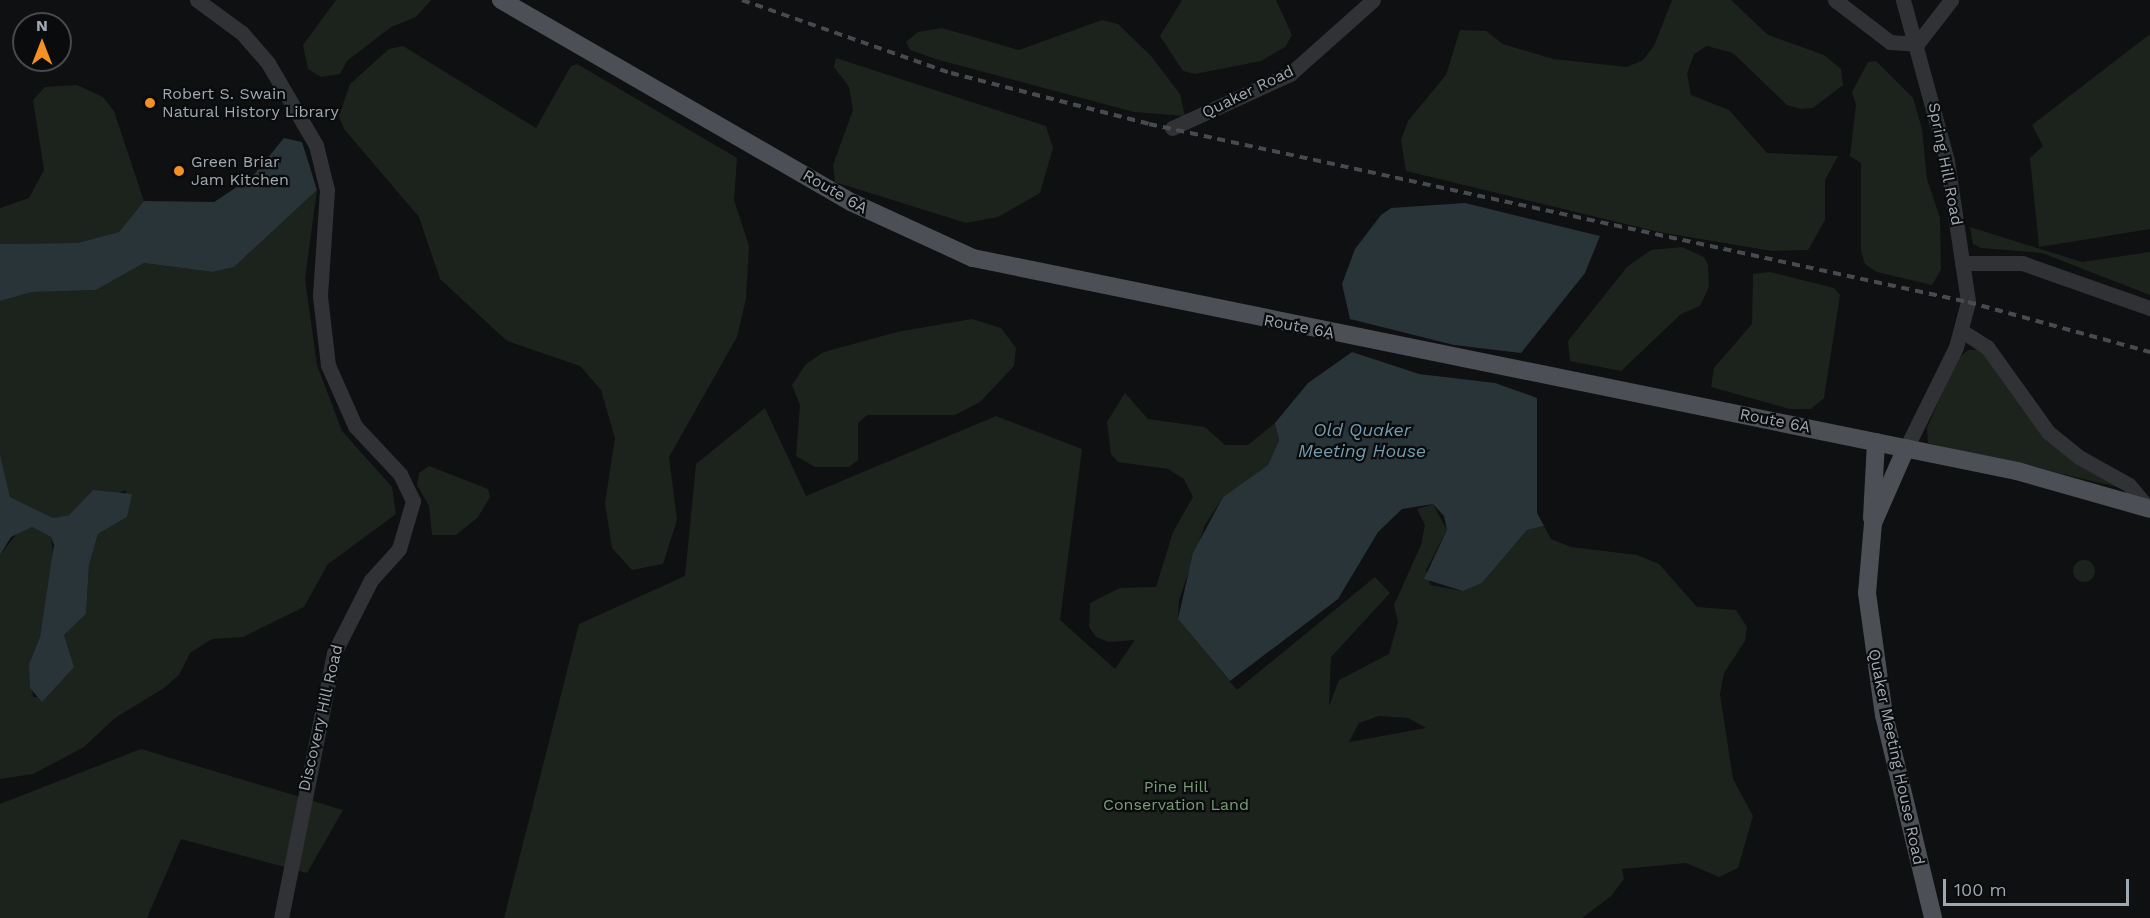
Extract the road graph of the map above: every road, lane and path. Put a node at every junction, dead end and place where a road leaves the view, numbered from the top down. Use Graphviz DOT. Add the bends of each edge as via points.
graph roads {
  1 [pos="196,0"];
  2 [pos="501,0"];
  3 [pos="1373,0"];
  4 [pos="1834,0"];
  5 [pos="1903,0"];
  6 [pos="1951,0"];
  7 [pos="1917,44"];
  8 [pos="1172,128"];
  9 [pos="1962,263"];
  10 [pos="2150,309"];
  11 [pos="1962,331"];
  12 [pos="1876,442"];
  13 [pos="1906,448"];
  14 [pos="2150,509"];
  15 [pos="1873,523"];
  16 [pos="280,918"];
  17 [pos="1933,918"];
  1 -- 16 [label="street, Discovery Hill Road" via="242,33 268,63 316,145 327,190 320,296 328,365 355,426 400,474 413,501 399,549 371,580 334,652"];
  2 -- 12 [label="main road, Route 6A" via="851,202 973,258"];
  3 -- 8 [label="street, Quaker Road" via="1290,74"];
  4 -- 7 [label="street" via="1890,42"];
  5 -- 7 [label="street, Spring Hill Road"];
  6 -- 7 [label="street"];
  7 -- 9 [label="street, Spring Hill Road" via="1947,160"];
  9 -- 10 [label="street" via="2022,263"];
  9 -- 11 [label="street, Spring Hill Road" via="1968,302"];
  11 -- 13 [label="street, Spring Hill Road"];
  11 -- 14 [label="street" via="1982,341 2048,432 2079,457 2130,485"];
  12 -- 13 [label="main road, Route 6A"];
  12 -- 15 [label="main road, Quaker Meeting House Road"];
  13 -- 14 [label="main road, Route 6A" via="2067,483"];
  13 -- 15 [label="main road, Quaker Meeting House Road"];
  15 -- 17 [label="main road, Quaker Meeting House Road" via="1867,593 1871,642"];
}
